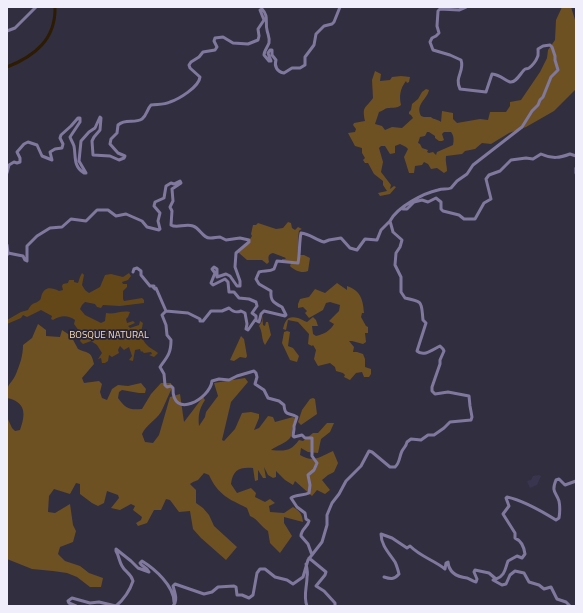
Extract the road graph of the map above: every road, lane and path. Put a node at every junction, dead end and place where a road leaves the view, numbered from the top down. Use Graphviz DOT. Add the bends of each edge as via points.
graph roads {
  1 [pos="36,7"];
  2 [pos="340,7"];
  3 [pos="466,7"];
  4 [pos="7,31"];
  5 [pos="576,156"];
  6 [pos="576,168"];
  7 [pos="576,172"];
  8 [pos="7,173"];
  9 [pos="401,209"];
  10 [pos="390,221"];
  11 [pos="7,245"];
  12 [pos="8,254"];
  13 [pos="133,272"];
  14 [pos="166,310"];
  15 [pos="256,320"];
  16 [pos="576,481"];
  17 [pos="311,556"];
  18 [pos="306,562"];
  19 [pos="492,576"];
  20 [pos="384,577"];
  21 [pos="174,605"];
  22 [pos="76,606"];
  23 [pos="307,606"];
  24 [pos="335,606"];
  25 [pos="570,606"];
  1 -- 4 [label="street" via="15,28"];
  2 -- 8 [label="street" via="334,22 324,26 316,34 314,45 305,57 305,65 284,73 276,68 272,50 268,54 271,61 264,56 269,39 264,10 260,10 264,20 258,29 258,40 248,44 233,43 224,37 215,38 216,50 203,52 190,62 190,68 200,77 195,87 169,102 151,105 140,120 124,120 118,125 117,133 110,144 118,153 125,156 124,158 119,160 110,156 93,156 92,141 100,130 100,117 95,128 81,141 79,161 86,173 81,171 75,162 70,137 80,122 78,118 61,135 62,148 50,152 52,160 42,156 37,145 28,142 17,152 20,162 10,164"];
  3 -- 9 [label="street" via="459,10 440,9 437,26 439,33 430,42 435,51 461,60 462,69 458,79 460,89 488,92 492,74 512,82 533,64 538,57 538,49 548,45 553,49 558,70 551,77 543,97 522,127 473,165 451,188 424,194 411,200"];
  5 -- 9 [label="street" via="570,154 550,158 541,154 533,159 511,160 500,171 486,179 491,199 484,203 474,219 464,219 443,211 442,202 436,198 428,202 414,202 407,209"];
  6 -- 7 [label="street"];
  9 -- 10 [label="street"];
  10 -- 15 [label="street" via="381,230 377,240 365,239 357,250 350,248 341,238 324,242 301,233 298,263 276,261 274,269 259,272 256,279 259,284 271,291 273,302 282,307 286,315 264,311 259,322"];
  10 -- 17 [label="street" via="393,232 402,240 396,253 395,265 402,281 402,292 405,298 419,302 426,323 416,351 424,354 440,346 444,351 432,391 435,394 448,392 469,396 472,417 471,420 450,422 434,435 421,440 411,439 402,452 398,465 392,468 369,451 361,466 346,481 332,503 322,542"];
  11 -- 12 [label="street"];
  12 -- 15 [label="street" via="24,256 27,261 27,246 37,236 50,228 62,227 71,219 86,222 97,210 108,210 116,216 124,213 142,221 147,227 159,230 160,213 154,206 155,202 164,198 166,186 180,181 181,183 171,192 171,225 193,226 210,239 220,237 226,240 249,240 236,253 235,267 240,286 226,274 217,277 217,269 214,267 212,269 215,273 211,283 226,279 229,292 234,292 239,298 256,302 257,306 252,313"];
  13 -- 14 [label="street" via="137,268 150,286 156,288"];
  14 -- 15 [label="street" via="188,313 203,321 210,310 222,311 229,308 245,313 248,330"];
  14 -- 17 [label="street" via="162,315 167,335 171,340 171,348 170,355 160,367 165,385 173,388 176,402 186,405 200,399 212,381 229,380 254,372 257,377 255,384 264,390 268,398 279,401 284,405 286,414 297,418 293,436 312,438 312,456 317,463 308,475 309,493 291,498 305,513 308,521 301,536 308,544"];
  16 -- 19 [label="street" via="565,485 559,479 556,480 554,494 559,500 560,511 556,520 539,510 506,498 509,506 503,514 515,533 515,538 523,545 525,554 522,558 516,556 508,561 504,575 496,579"];
  17 -- 18 [label="street"];
  17 -- 24 [label="street" via="326,572 316,586 324,591"];
  18 -- 21 [label="street" via="302,577 293,584 283,578 274,577 265,569 260,569 253,595 249,598 237,595 234,586 218,587 215,591 204,594 175,584"];
  18 -- 23 [label="street"];
  19 -- 20 [label="street" via="488,572 475,570 476,582 462,578 454,574 448,567 448,562 445,569 417,553 410,546 407,548 381,534 381,540 395,562 399,574 391,579"];
  19 -- 25 [label="street" via="493,580 506,584 515,571 524,573 529,582 544,589 551,587 557,598"];
  21 -- 22 [label="street" via="174,598 158,573 142,561 141,565 149,572 138,568 116,549 121,565 130,573 133,581 127,594 116,606 72,598 68,600"];
}
